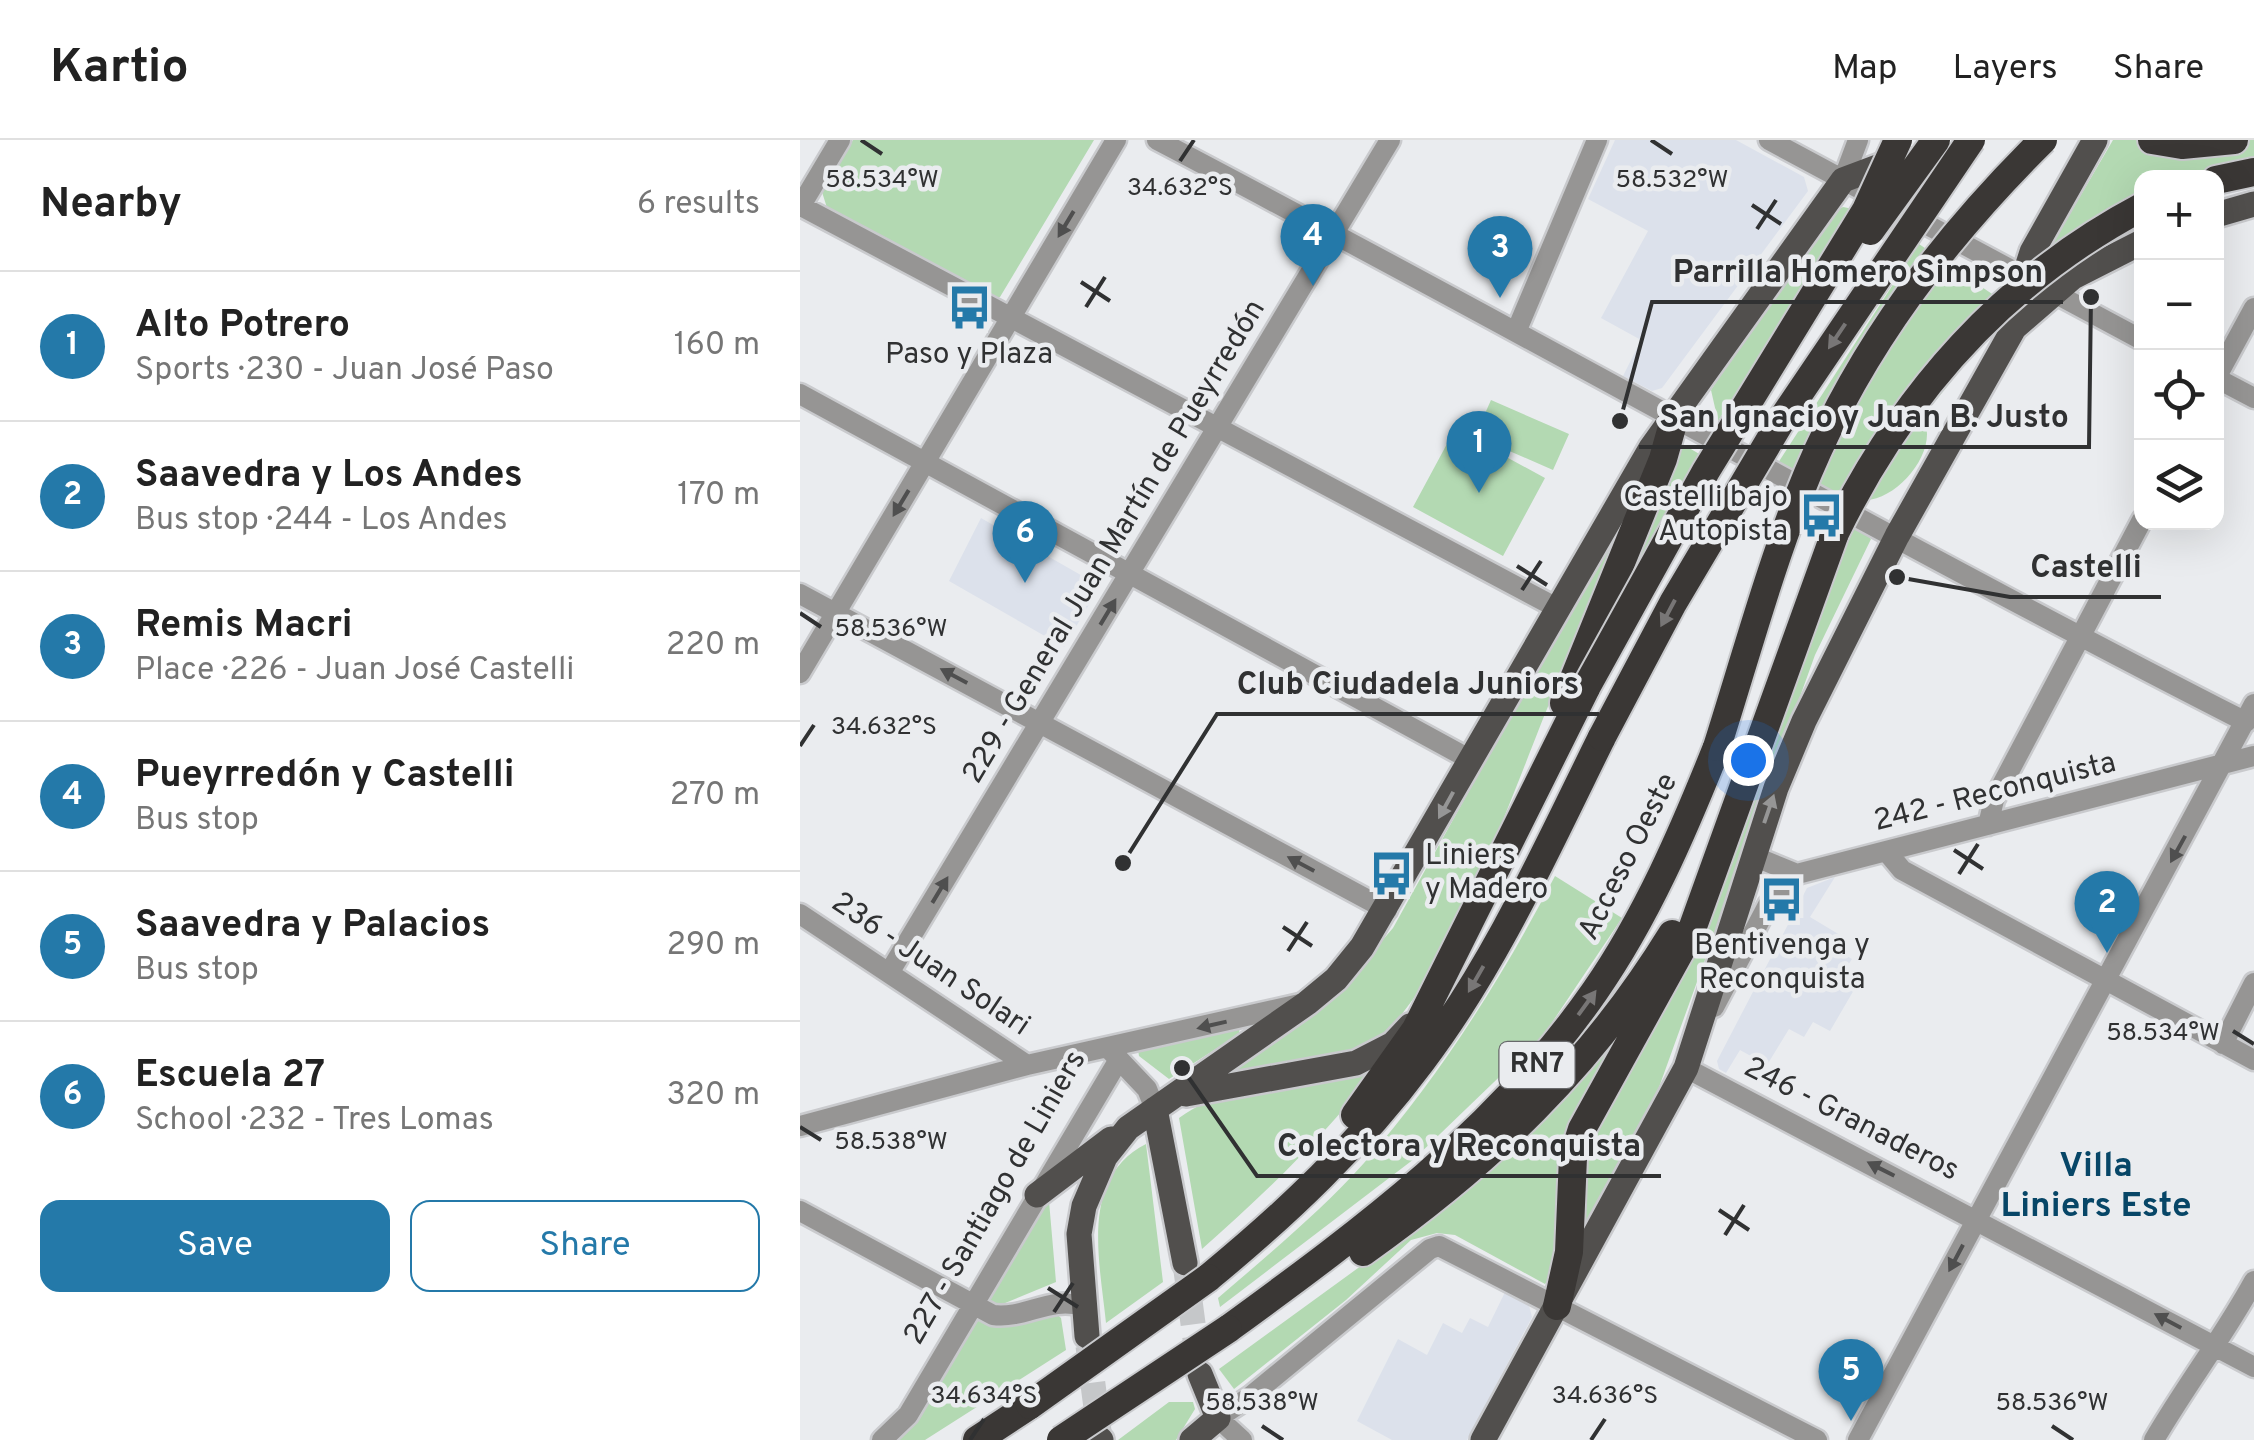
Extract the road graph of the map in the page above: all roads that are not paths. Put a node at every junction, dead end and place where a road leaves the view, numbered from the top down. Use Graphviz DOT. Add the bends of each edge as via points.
graph roads {
  1 [pos="840,140"];
  2 [pos="1116,140"];
  3 [pos="1157,140"];
  4 [pos="1390,140"];
  5 [pos="1597,140"];
  6 [pos="1769,140"];
  7 [pos="1858,140"];
  8 [pos="1898,140"];
  9 [pos="1936,140"];
  10 [pos="1972,140"];
  11 [pos="2043,140"];
  12 [pos="2095,140"];
  13 [pos="2152,140"];
  14 [pos="2234,140"];
  15 [pos="2254,172"];
  16 [pos="2224,178"];
  17 [pos="1843,180"];
  18 [pos="2254,204"];
  19 [pos="800,207"];
  20 [pos="2134,212"];
  21 [pos="2224,213"];
  22 [pos="1334,232"];
  23 [pos="2134,246"];
  24 [pos="2022,276"];
  25 [pos="2051,292"];
  26 [pos="2254,308"];
  27 [pos="1010,318"];
  28 [pos="2014,328"];
  29 [pos="1516,332"];
  30 [pos="2134,336"];
  31 [pos="1788,340"];
  32 [pos="2224,363"];
  33 [pos="2224,382"];
  34 [pos="800,394"];
  35 [pos="2254,398"];
  36 [pos="1674,420"];
  37 [pos="1218,431"];
  38 [pos="924,463"];
  39 [pos="2137,530"];
  40 [pos="1898,536"];
  41 [pos="1131,575"];
  42 [pos="800,594"];
  43 [pos="1557,608"];
  44 [pos="836,613"];
  45 [pos="2080,638"];
  46 [pos="800,673"];
  47 [pos="2250,713"];
  48 [pos="1042,723"];
  49 [pos="2254,756"];
  50 [pos="1471,760"];
  51 [pos="2225,764"];
  52 [pos="1738,806"];
  53 [pos="1988,825"];
  54 [pos="1887,852"];
  55 [pos="1753,856"];
  56 [pos="1497,868"];
  57 [pos="1796,874"];
  58 [pos="1387,910"];
  59 [pos="800,914"];
  60 [pos="889,973"];
  61 [pos="2108,980"];
  62 [pos="2254,983"];
  63 [pos="1307,1002"];
  64 [pos="1430,1004"];
  65 [pos="1699,1036"];
  66 [pos="2222,1044"];
  67 [pos="1114,1055"];
  68 [pos="2254,1060"];
  69 [pos="1028,1066"];
  70 [pos="1686,1068"];
  71 [pos="1164,1103"];
  72 [pos="800,1126"];
  73 [pos="1128,1128"];
  74 [pos="1037,1195"];
  75 [pos="800,1212"];
  76 [pos="1977,1219"];
  77 [pos="1245,1247"];
  78 [pos="1196,1270"];
  79 [pos="2254,1281"];
  80 [pos="972,1305"];
  81 [pos="1260,1305"];
  82 [pos="1083,1306"];
  83 [pos="1558,1306"];
  84 [pos="1087,1336"];
  85 [pos="2214,1346"];
  86 [pos="2254,1367"];
  87 [pos="1200,1374"];
  88 [pos="1218,1418"];
  89 [pos="888,1435"];
  90 [pos="977,1440"];
  91 [pos="1061,1440"];
  92 [pos="1192,1440"];
  93 [pos="1242,1440"];
  94 [pos="1483,1440"];
  95 [pos="1817,1440"];
  96 [pos="1858,1440"];
  97 [pos="2154,1440"];
  1 -- 19 [label="street"];
  2 -- 27 [label="street, one-way"];
  3 -- 22 [label="street"];
  4 -- 22 [label="street, 229 - General Juan Martín de Pueyrredón"];
  5 -- 29 [label="street"];
  6 -- 17 [label="street"];
  7 -- 17 [label="street"];
  8 -- 31 [label="highway, bridge" via="1866,210"];
  9 -- 31 [label="highway, bridge"];
  10 -- 17 [label="main road"];
  10 -- 77 [label="highway, one-way, bridge" via="1784,416 1673,603 1525,893 1423,1060 1338,1162"];
  81 -- 11 [label="highway, Acceso Oeste / RN7, one-way, bridge" via="1470,1138 1562,1037 1596,989 1648,901 1717,747 1786,531 1839,407 1924,273"];
  12 -- 24 [label="main road"];
  13 -- 14 [label="highway"];
  15 -- 16 [label="highway"];
  17 -- 24 [label="street"];
  17 -- 36 [label="main road"];
  18 -- 21 [label="main road"];
  19 -- 27 [label="street"];
  20 -- 52 [label="highway, bridge" via="2048,266 1966,339 1879,450 1835,533"];
  22 -- 29 [label="street"];
  22 -- 37 [label="street, 229 - General Juan Martín de Pueyrredón"];
  23 -- 25 [label="main road"];
  24 -- 25 [label="street"];
  24 -- 28 [label="main road"];
  25 -- 28 [label="main road"];
  25 -- 30 [label="street"];
  26 -- 32 [label="street"];
  27 -- 37 [label="street"];
  27 -- 38 [label="street"];
  28 -- 40 [label="main road"];
  29 -- 36 [label="street"];
  31 -- 56 [label="highway, bridge" via="1586,686"];
  33 -- 35 [label="street"];
  34 -- 38 [label="street"];
  36 -- 40 [label="street"];
  36 -- 43 [label="main road"];
  36 -- 56 [label="highway"];
  37 -- 41 [label="street, 229 - General Juan Martín de Pueyrredón"];
  37 -- 43 [label="street"];
  38 -- 41 [label="street"];
  38 -- 44 [label="street, one-way"];
  39 -- 45 [label="street"];
  40 -- 45 [label="street"];
  55 -- 40 [label="main road, one-way" via="1804,722"];
  48 -- 41 [label="street, 229 - General Juan Martín de Pueyrredón, one-way"];
  41 -- 50 [label="street"];
  42 -- 44 [label="street"];
  43 -- 50 [label="main road"];
  44 -- 46 [label="street"];
  48 -- 44 [label="street, one-way"];
  45 -- 47 [label="street"];
  45 -- 53 [label="street" via="1994,800"];
  47 -- 51 [label="street"];
  58 -- 48 [label="street, one-way"];
  60 -- 48 [label="street, 229 - General Juan Martín de Pueyrredón, one-way"];
  49 -- 51 [label="street, 242 - Reconquista"];
  50 -- 58 [label="main road, one-way"];
  51 -- 53 [label="street, 242 - Reconquista"];
  51 -- 61 [label="street, one-way"];
  52 -- 81 [label="highway" via="1676,927 1578,1067 1419,1212 1305,1289"];
  52 -- 83 [label="highway" via="1691,932 1582,1129 1573,1156 1570,1252"];
  53 -- 54 [label="street, 242 - Reconquista"];
  54 -- 57 [label="street, 242 - Reconquista"];
  54 -- 61 [label="street" via="1902,870"];
  55 -- 57 [label="street"];
  55 -- 65 [label="main road"];
  56 -- 64 [label="highway"];
  57 -- 65 [label="street" via="1768,906"];
  58 -- 63 [label="main road" via="1336,979"];
  59 -- 60 [label="street, 236 - Juan Solari"];
  60 -- 69 [label="street, 236 - Juan Solari"];
  61 -- 66 [label="street"];
  61 -- 76 [label="street"];
  62 -- 66 [label="street"];
  63 -- 67 [label="street, one-way"];
  63 -- 71 [label="main road"];
  64 -- 71 [label="main road" via="1393,1044 1356,1063 1254,1079"];
  64 -- 77 [label="highway" via="1366,1102"];
  65 -- 70 [label="main road"];
  66 -- 68 [label="street"];
  67 -- 69 [label="street"];
  67 -- 71 [label="street"];
  67 -- 74 [label="street, 227 - Santiago de Liniers"];
  69 -- 72 [label="street"];
  76 -- 70 [label="street, 246 - Granaderos, one-way"];
  70 -- 83 [label="main road"];
  71 -- 73 [label="main road"];
  71 -- 78 [label="main road"];
  73 -- 74 [label="main road"];
  73 -- 82 [label="main road" via="1105,1157 1084,1206 1078,1259"];
  74 -- 80 [label="street, 227 - Santiago de Liniers"];
  75 -- 80 [label="street"];
  85 -- 76 [label="street, 246 - Granaderos, one-way"];
  76 -- 96 [label="street, one-way"];
  77 -- 78 [label="highway"];
  78 -- 90 [label="highway, bridge"];
  79 -- 85 [label="street"];
  80 -- 82 [label="street" via="1006,1316 1058,1301"];
  80 -- 89 [label="street, 227 - Santiago de Liniers"];
  81 -- 91 [label="highway, Acceso Oeste / RN7, bridge"];
  82 -- 84 [label="main road"];
  83 -- 88 [label="street" via="1440,1246 1430,1249"];
  83 -- 94 [label="main road"];
  83 -- 95 [label="street"];
  85 -- 86 [label="street, 246 - Granaderos"];
  85 -- 97 [label="street"];
  87 -- 88 [label="main road"];
  88 -- 92 [label="main road"];
  88 -- 93 [label="street"];
}
